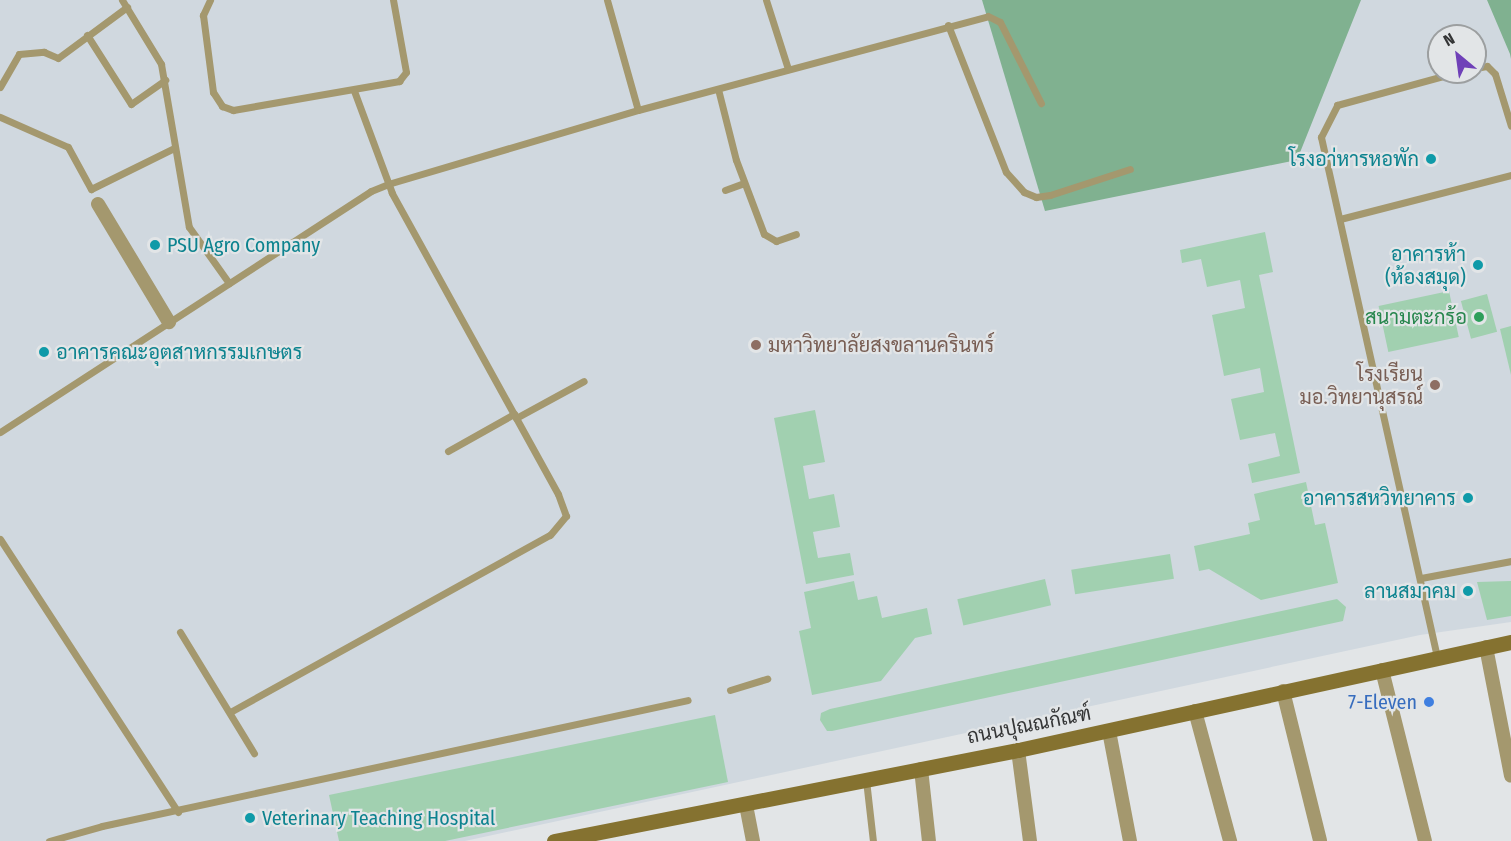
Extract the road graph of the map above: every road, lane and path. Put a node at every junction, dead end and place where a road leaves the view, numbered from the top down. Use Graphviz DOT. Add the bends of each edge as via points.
graph roads {
  1 [pos="122,0"];
  2 [pos="210,0"];
  3 [pos="393,0"];
  4 [pos="607,0"];
  5 [pos="766,0"];
  6 [pos="127,7"];
  7 [pos="948,26"];
  8 [pos="87,35"];
  9 [pos="1487,66"];
  10 [pos="788,69"];
  11 [pos="165,80"];
  12 [pos="1427,80"];
  13 [pos="0,87"];
  14 [pos="718,89"];
  15 [pos="354,91"];
  16 [pos="1041,103"];
  17 [pos="638,110"];
  18 [pos="0,117"];
  19 [pos="1511,126"];
  20 [pos="174,148"];
  21 [pos="1130,169"];
  22 [pos="1511,175"];
  23 [pos="744,183"];
  24 [pos="388,184"];
  25 [pos="725,190"];
  26 [pos="98,204"];
  27 [pos="1340,219"];
  28 [pos="796,234"];
  29 [pos="229,283"];
  30 [pos="169,322"];
  31 [pos="584,381"];
  32 [pos="515,416"];
  33 [pos="0,432"];
  34 [pos="448,451"];
  35 [pos="0,539"];
  36 [pos="1511,561"];
  37 [pos="1421,578"];
  38 [pos="180,632"];
  39 [pos="1511,642"];
  40 [pos="1486,647"];
  41 [pos="1437,657"];
  42 [pos="1382,670"];
  43 [pos="767,680"];
  44 [pos="730,690"];
  45 [pos="1283,691"];
  46 [pos="687,700"];
  47 [pos="232,711"];
  48 [pos="1195,711"];
  49 [pos="1109,731"];
  50 [pos="1018,750"];
  51 [pos="254,753"];
  52 [pos="921,769"];
  53 [pos="1511,776"];
  54 [pos="866,780"];
  55 [pos="746,805"];
  56 [pos="178,812"];
  57 [pos="49,841"];
  58 [pos="554,841"];
  59 [pos="753,841"];
  60 [pos="873,841"];
  61 [pos="929,841"];
  62 [pos="1030,841"];
  63 [pos="1130,841"];
  64 [pos="1230,841"];
  65 [pos="1320,841"];
  66 [pos="1425,841"];
  1 -- 6 [label="lane"];
  2 -- 15 [label="lane" via="203,15 213,89 224,108 233,110"];
  3 -- 15 [label="lane" via="405,75 395,83"];
  4 -- 17 [label="lane"];
  5 -- 10 [label="lane"];
  6 -- 8 [label="lane"];
  6 -- 11 [label="lane" via="160,59"];
  7 -- 10 [label="lane"];
  7 -- 16 [label="lane" via="996,17"];
  7 -- 21 [label="lane" via="1008,176 1024,192 1036,197 1050,195"];
  8 -- 11 [label="lane" via="131,104"];
  8 -- 13 [label="lane" via="58,58 44,51 19,54"];
  9 -- 19 [label="lane" via="1495,74"];
  10 -- 14 [label="lane"];
  11 -- 20 [label="lane"];
  12 -- 27 [label="lane" via="1337,105 1321,137"];
  14 -- 17 [label="lane"];
  14 -- 23 [label="lane"];
  15 -- 24 [label="lane"];
  17 -- 24 [label="lane"];
  18 -- 20 [label="lane" via="68,147 91,189"];
  20 -- 29 [label="lane" via="189,227"];
  22 -- 27 [label="lane"];
  23 -- 25 [label="lane"];
  23 -- 28 [label="lane" via="766,237 779,241"];
  24 -- 29 [label="lane"];
  24 -- 32 [label="lane"];
  26 -- 30 [label="street"];
  27 -- 37 [label="lane"];
  29 -- 30 [label="lane"];
  30 -- 33 [label="lane"];
  31 -- 32 [label="lane"];
  32 -- 34 [label="lane"];
  32 -- 47 [label="lane" via="564,506 565,520 559,528"];
  35 -- 56 [label="lane"];
  36 -- 37 [label="lane"];
  37 -- 41 [label="lane"];
  38 -- 47 [label="lane"];
  39 -- 40 [label="street, ถนนปุณณกัณฑ์"];
  40 -- 41 [label="street, ถนนปุณณกัณฑ์"];
  40 -- 53 [label="street"];
  41 -- 42 [label="street, ถนนปุณณกัณฑ์"];
  42 -- 45 [label="street, ถนนปุณณกัณฑ์"];
  42 -- 66 [label="street"];
  43 -- 44 [label="lane"];
  45 -- 48 [label="street, ถนนปุณณกัณฑ์"];
  45 -- 65 [label="street"];
  46 -- 56 [label="lane"];
  47 -- 51 [label="lane"];
  48 -- 49 [label="street, ถนนปุณณกัณฑ์"];
  48 -- 64 [label="street"];
  49 -- 50 [label="street, ถนนปุณณกัณฑ์"];
  49 -- 63 [label="street"];
  50 -- 52 [label="street, ถนนปุณณกัณฑ์"];
  50 -- 62 [label="street"];
  52 -- 54 [label="street, ถนนปุณณกัณฑ์"];
  52 -- 61 [label="street"];
  54 -- 55 [label="street, ถนนปุณณกัณฑ์"];
  54 -- 60 [label="lane"];
  55 -- 58 [label="street, ถนนปุณณกัณฑ์"];
  55 -- 59 [label="street"];
  56 -- 57 [label="lane"];
}
